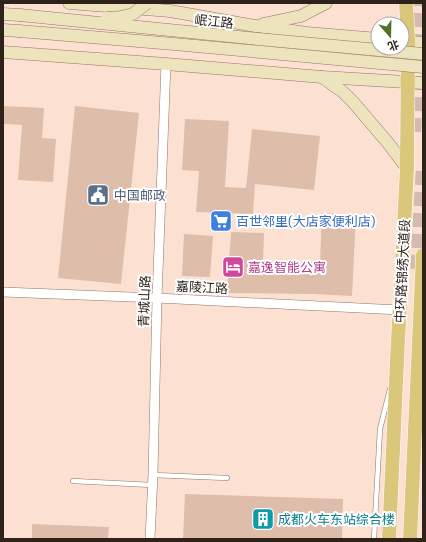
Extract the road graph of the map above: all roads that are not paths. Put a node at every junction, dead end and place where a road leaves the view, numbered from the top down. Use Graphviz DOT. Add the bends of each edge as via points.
graph roads {
  1 [pos="69,3"];
  2 [pos="147,3"];
  3 [pos="326,3"];
  4 [pos="406,3"];
  5 [pos="170,7"];
  6 [pos="3,14"];
  7 [pos="406,16"];
  8 [pos="74,21"];
  9 [pos="256,26"];
  10 [pos="3,30"];
  11 [pos="370,38"];
  12 [pos="410,41"];
  13 [pos="423,42"];
  14 [pos="3,52"];
  15 [pos="423,54"];
  16 [pos="406,56"];
  17 [pos="166,64"];
  18 [pos="423,66"];
  19 [pos="322,77"];
  20 [pos="408,82"];
  21 [pos="423,83"];
  22 [pos="407,168"];
  23 [pos="423,255"];
  24 [pos="3,292"];
  25 [pos="157,298"];
  26 [pos="400,310"];
  27 [pos="397,360"];
  28 [pos="153,475"];
  29 [pos="227,478"];
  30 [pos="73,480"];
  31 [pos="152,485"];
  32 [pos="150,539"];
  33 [pos="374,539"];
  34 [pos="389,539"];
  35 [pos="410,539"];
  1 -- 5 [label="main road, 岷江路"];
  2 -- 8 [label="main road, bridge" via="133,14 121,17"];
  3 -- 9 [label="main road" via="301,16"];
  4 -- 7 [label="main road, 中环路锦绣大道段"];
  5 -- 9 [label="main road, 岷江路"];
  6 -- 8 [label="main road, 岷江路, bridge"];
  8 -- 15 [label="main road, 岷江路, bridge"];
  9 -- 11 [label="main road, 岷江路"];
  10 -- 18 [label="main road, 岷江路, bridge"];
  12 -- 13 [label="main road"];
  14 -- 17 [label="main road"];
  16 -- 20 [label="main road, 中环路锦绣大道段"];
  17 -- 19 [label="main road"];
  17 -- 25 [label="street, 青城山路"];
  19 -- 20 [label="main road"];
  19 -- 22 [label="main road" via="353,102"];
  20 -- 21 [label="main road"];
  20 -- 22 [label="main road, 中环路锦绣大道段"];
  22 -- 26 [label="main road, 中环路锦绣大道段"];
  23 -- 35 [label="main road, 中环路锦绣大道段"];
  24 -- 25 [label="street, 嘉陵江路"];
  25 -- 26 [label="street, 嘉陵江路"];
  25 -- 28 [label="street, 青城山路"];
  26 -- 27 [label="main road, 中环路锦绣大道段"];
  27 -- 33 [label="lane" via="380,429"];
  27 -- 34 [label="main road, 中环路锦绣大道段"];
  28 -- 29 [label="lane"];
  28 -- 31 [label="street, 青城山路"];
  30 -- 31 [label="lane"];
  31 -- 32 [label="street, 青城山路"];
}
